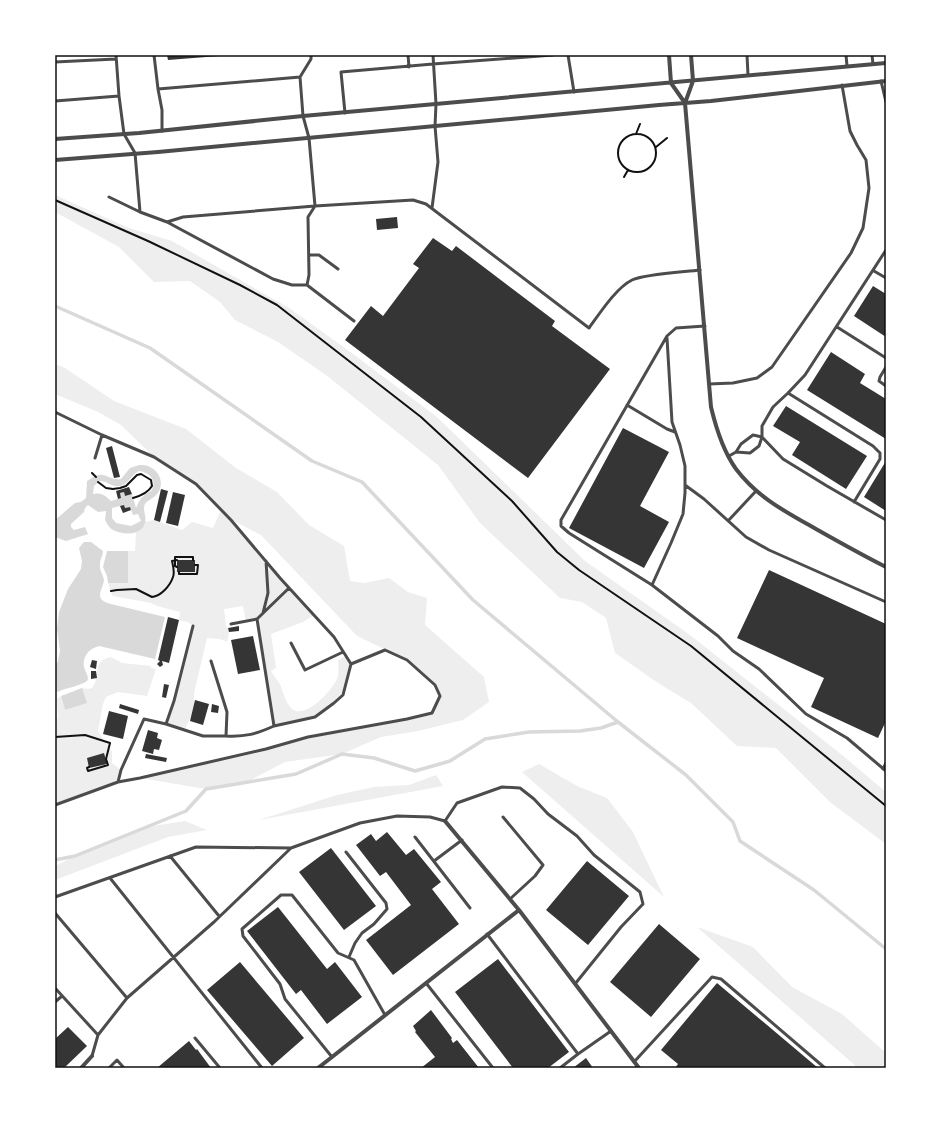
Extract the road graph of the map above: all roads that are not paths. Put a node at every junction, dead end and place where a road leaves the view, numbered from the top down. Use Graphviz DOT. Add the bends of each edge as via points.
graph roads {
  1 [pos="116,55"];
  2 [pos="154,55"];
  3 [pos="312,55"];
  4 [pos="408,55"];
  5 [pos="433,55"];
  6 [pos="553,55"];
  7 [pos="568,55"];
  8 [pos="669,55"];
  9 [pos="691,55"];
  10 [pos="747,55"];
  11 [pos="846,55"];
  12 [pos="872,55"];
  13 [pos="116,59"];
  14 [pos="55,62"];
  15 [pos="886,63"];
  16 [pos="433,64"];
  17 [pos="873,64"];
  18 [pos="409,66"];
  19 [pos="847,66"];
  20 [pos="748,75"];
  21 [pos="300,77"];
  22 [pos="693,81"];
  23 [pos="884,81"];
  24 [pos="672,83"];
  25 [pos="842,85"];
  26 [pos="158,88"];
  27 [pos="574,92"];
  28 [pos="119,96"];
  29 [pos="55,101"];
  30 [pos="886,102"];
  31 [pos="685,103"];
  32 [pos="436,104"];
  33 [pos="345,112"];
  34 [pos="303,116"];
  35 [pos="435,126"];
  36 [pos="162,130"];
  37 [pos="124,134"];
  38 [pos="309,138"];
  39 [pos="55,139"];
  40 [pos="135,153"];
  41 [pos="55,160"];
  42 [pos="110,197"];
  43 [pos="315,206"];
  44 [pos="432,208"];
  45 [pos="140,212"];
  46 [pos="167,222"];
  47 [pos="886,250"];
  48 [pos="309,255"];
  49 [pos="338,269"];
  50 [pos="700,270"];
  51 [pos="874,271"];
  52 [pos="886,278"];
  53 [pos="308,285"];
  54 [pos="354,321"];
  55 [pos="704,326"];
  56 [pos="837,327"];
  57 [pos="667,336"];
  58 [pos="886,358"];
  59 [pos="886,367"];
  60 [pos="709,384"];
  61 [pos="886,386"];
  62 [pos="788,393"];
  63 [pos="627,405"];
  64 [pos="55,412"];
  65 [pos="675,432"];
  66 [pos="102,435"];
  67 [pos="762,437"];
  68 [pos="736,452"];
  69 [pos="729,456"];
  70 [pos="96,458"];
  71 [pos="685,485"];
  72 [pos="756,491"];
  73 [pos="854,502"];
  74 [pos="886,520"];
  75 [pos="728,521"];
  76 [pos="266,561"];
  77 [pos="886,567"];
  78 [pos="652,585"];
  79 [pos="289,588"];
  80 [pos="886,602"];
  81 [pos="263,614"];
  82 [pos="257,619"];
  83 [pos="231,624"];
  84 [pos="193,626"];
  85 [pos="291,643"];
  86 [pos="343,652"];
  87 [pos="211,661"];
  88 [pos="351,664"];
  89 [pos="166,724"];
  90 [pos="274,726"];
  91 [pos="226,736"];
  92 [pos="886,763"];
  93 [pos="885,770"];
  94 [pos="118,782"];
  95 [pos="55,805"];
  96 [pos="503,817"];
  97 [pos="445,821"];
  98 [pos="415,837"];
  99 [pos="462,840"];
  100 [pos="291,848"];
  101 [pos="346,852"];
  102 [pos="170,856"];
  103 [pos="434,861"];
  104 [pos="110,878"];
  105 [pos="55,897"];
  106 [pos="510,899"];
  107 [pos="470,908"];
  108 [pos="519,910"];
  109 [pos="55,913"];
  110 [pos="219,916"];
  111 [pos="487,934"];
  112 [pos="349,957"];
  113 [pos="173,958"];
  114 [pos="426,983"];
  115 [pos="575,984"];
  116 [pos="55,988"];
  117 [pos="62,996"];
  118 [pos="127,998"];
  119 [pos="55,1002"];
  120 [pos="385,1015"];
  121 [pos="611,1031"];
  122 [pos="98,1035"];
  123 [pos="195,1038"];
  124 [pos="578,1054"];
  125 [pos="92,1056"];
  126 [pos="332,1057"];
  127 [pos="634,1062"];
  128 [pos="82,1068"];
  129 [pos="109,1068"];
  130 [pos="124,1068"];
  131 [pos="220,1068"];
  132 [pos="262,1068"];
  133 [pos="319,1068"];
  134 [pos="493,1068"];
  135 [pos="560,1068"];
  136 [pos="639,1068"];
  137 [pos="825,1068"];
  1 -- 13 [label="lane"];
  2 -- 26 [label="lane"];
  3 -- 21 [label="lane"];
  4 -- 18 [label="lane"];
  5 -- 16 [label="lane"];
  6 -- 16 [label="lane"];
  7 -- 27 [label="lane"];
  8 -- 24 [label="street"];
  9 -- 22 [label="street"];
  10 -- 20 [label="lane"];
  11 -- 19 [label="lane"];
  12 -- 17 [label="lane"];
  13 -- 14 [label="lane"];
  13 -- 28 [label="lane"];
  15 -- 17 [label="street"];
  16 -- 18 [label="lane"];
  16 -- 32 [label="lane"];
  17 -- 19 [label="street"];
  18 -- 33 [label="lane" via="341,72"];
  19 -- 20 [label="street"];
  20 -- 22 [label="street"];
  21 -- 26 [label="lane"];
  21 -- 34 [label="lane"];
  22 -- 24 [label="street"];
  22 -- 31 [label="street"];
  23 -- 25 [label="street"];
  23 -- 30 [label="lane"];
  24 -- 27 [label="street"];
  24 -- 31 [label="street"];
  25 -- 31 [label="street"];
  25 -- 60 [label="lane" via="850,132 866,160 869,188 863,228 851,253 772,367 757,378"];
  26 -- 36 [label="lane"];
  27 -- 32 [label="street"];
  28 -- 29 [label="lane"];
  28 -- 37 [label="lane"];
  31 -- 35 [label="street"];
  31 -- 50 [label="street"];
  32 -- 33 [label="street"];
  32 -- 35 [label="lane"];
  33 -- 34 [label="street"];
  34 -- 36 [label="street"];
  34 -- 38 [label="lane"];
  35 -- 38 [label="street"];
  35 -- 44 [label="lane" via="438,162"];
  36 -- 37 [label="street"];
  37 -- 39 [label="street"];
  37 -- 40 [label="lane"];
  38 -- 40 [label="street"];
  38 -- 43 [label="lane"];
  40 -- 41 [label="street"];
  40 -- 45 [label="lane"];
  42 -- 45 [label="lane"];
  43 -- 44 [label="lane" via="413,200"];
  43 -- 46 [label="lane" via="183,217"];
  43 -- 48 [label="lane" via="308,217"];
  44 -- 50 [label="lane" via="589,328 614,295 632,280"];
  45 -- 46 [label="lane"];
  46 -- 53 [label="lane" via="273,279 292,285"];
  47 -- 51 [label="lane"];
  48 -- 49 [label="lane" via="319,255"];
  48 -- 53 [label="lane"];
  50 -- 55 [label="street"];
  51 -- 52 [label="lane"];
  51 -- 56 [label="lane"];
  53 -- 54 [label="lane"];
  55 -- 57 [label="lane" via="676,328"];
  55 -- 60 [label="street"];
  56 -- 58 [label="lane"];
  56 -- 62 [label="lane" via="805,375"];
  57 -- 63 [label="lane"];
  57 -- 65 [label="lane" via="672,422"];
  59 -- 61 [label="lane" via="879,381"];
  60 -- 69 [label="street" via="715,424"];
  62 -- 67 [label="lane" via="773,407 762,426"];
  62 -- 73 [label="lane" via="873,446 880,453 880,458"];
  63 -- 65 [label="lane"];
  63 -- 78 [label="lane" via="561,520 562,526 569,534"];
  64 -- 66 [label="lane"];
  65 -- 71 [label="lane" via="685,466"];
  66 -- 70 [label="lane"];
  66 -- 76 [label="lane" via="154,457 196,484"];
  67 -- 68 [label="lane" via="753,435 741,444"];
  67 -- 68 [label="lane" via="759,446 750,453"];
  67 -- 73 [label="lane" via="783,459"];
  68 -- 69 [label="lane"];
  69 -- 72 [label="street"];
  71 -- 75 [label="lane"];
  71 -- 78 [label="lane" via="683,514"];
  72 -- 75 [label="lane"];
  72 -- 77 [label="street" via="776,506"];
  73 -- 74 [label="lane"];
  75 -- 80 [label="lane" via="746,537 769,550"];
  76 -- 79 [label="lane"];
  76 -- 81 [label="lane" via="268,593"];
  78 -- 93 [label="lane" via="759,669 806,714 847,738"];
  79 -- 81 [label="lane"];
  79 -- 86 [label="lane" via="334,637"];
  81 -- 82 [label="lane"];
  82 -- 83 [label="lane"];
  82 -- 90 [label="lane"];
  84 -- 89 [label="lane"];
  85 -- 86 [label="lane" via="304,670"];
  86 -- 88 [label="lane"];
  87 -- 91 [label="lane" via="227,712"];
  88 -- 90 [label="lane" via="343,695 315,717"];
  88 -- 94 [label="lane" via="386,650 407,660 434,685 440,696 432,713 308,737"];
  89 -- 91 [label="lane" via="203,736"];
  89 -- 94 [label="lane" via="144,719"];
  90 -- 91 [label="lane" via="255,734"];
  92 -- 93 [label="lane"];
  94 -- 95 [label="lane"];
  96 -- 106 [label="lane" via="543,865"];
  97 -- 99 [label="street"];
  97 -- 100 [label="lane" via="430,817 397,816 360,824"];
  97 -- 115 [label="lane" via="457,803 502,787 520,788 577,836 594,855 640,892 643,904"];
  98 -- 103 [label="lane"];
  99 -- 103 [label="lane"];
  99 -- 106 [label="street"];
  100 -- 102 [label="lane" via="196,847"];
  100 -- 110 [label="lane"];
  101 -- 112 [label="lane" via="386,903 387,909 362,933"];
  102 -- 104 [label="lane"];
  102 -- 110 [label="lane"];
  103 -- 107 [label="lane"];
  104 -- 105 [label="lane"];
  104 -- 113 [label="lane"];
  106 -- 108 [label="street"];
  108 -- 111 [label="street"];
  108 -- 115 [label="street"];
  109 -- 118 [label="lane"];
  110 -- 113 [label="lane"];
  111 -- 114 [label="street"];
  111 -- 124 [label="lane"];
  112 -- 120 [label="lane" via="354,960"];
  112 -- 126 [label="lane" via="338,953 292,895 281,895 242,929 243,936 280,984 285,999"];
  113 -- 118 [label="lane"];
  113 -- 132 [label="lane"];
  114 -- 120 [label="street"];
  114 -- 134 [label="lane"];
  115 -- 121 [label="street"];
  116 -- 117 [label="lane"];
  117 -- 119 [label="lane"];
  117 -- 122 [label="lane"];
  118 -- 122 [label="lane"];
  120 -- 126 [label="street"];
  121 -- 124 [label="lane"];
  121 -- 127 [label="street"];
  122 -- 125 [label="lane"];
  123 -- 131 [label="lane"];
  124 -- 135 [label="lane"];
  125 -- 128 [label="street"];
  126 -- 133 [label="street"];
  127 -- 136 [label="street"];
  127 -- 137 [label="lane" via="712,977 721,979"];
  129 -- 130 [label="lane" via="117,1060"];
}
